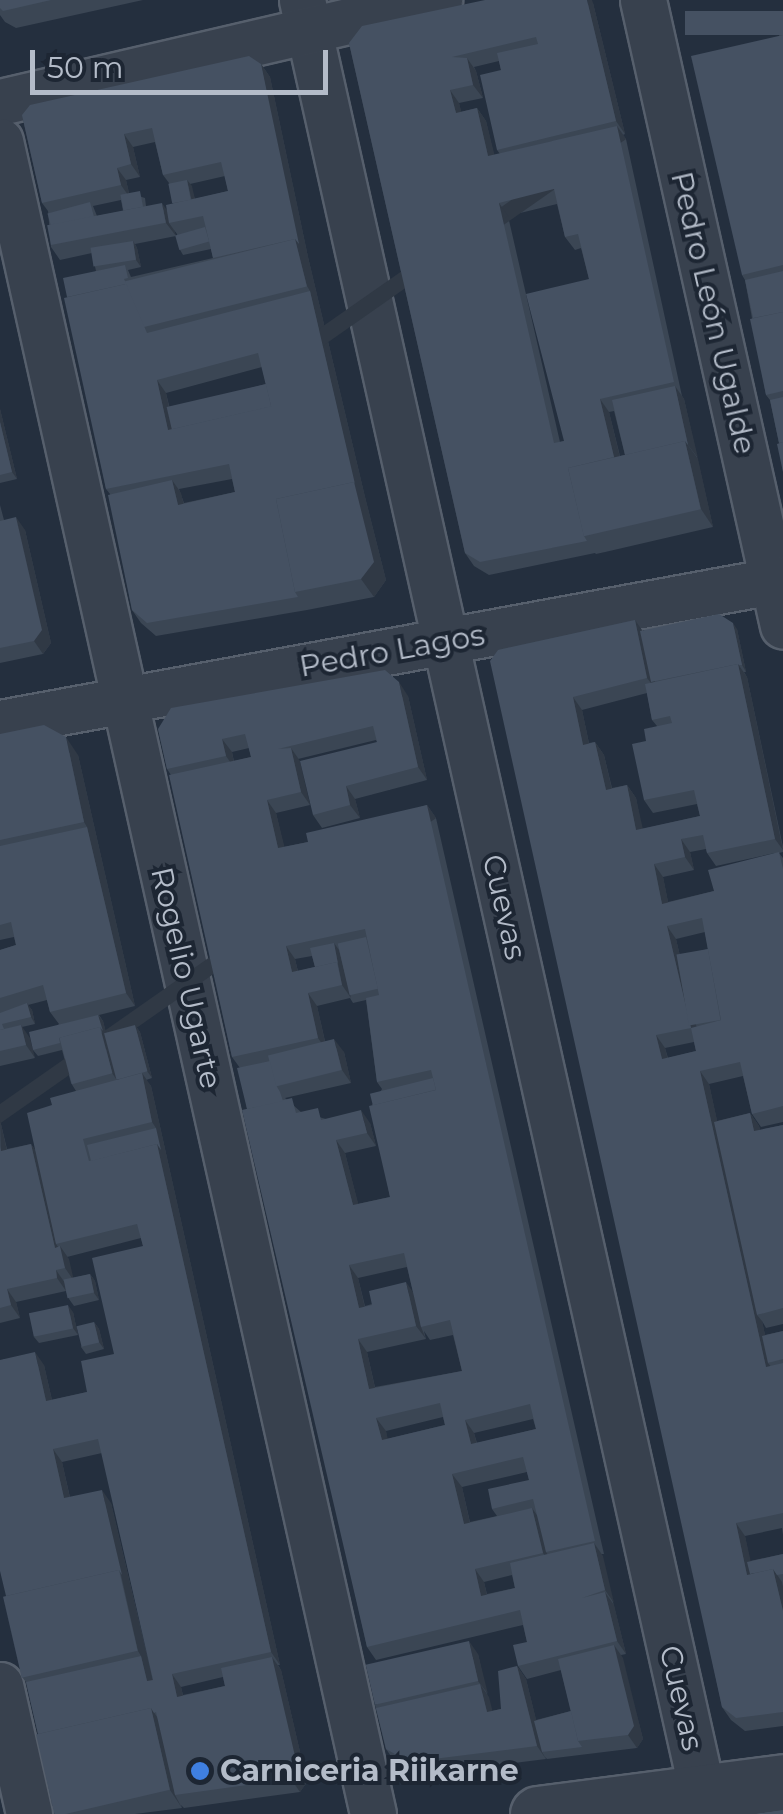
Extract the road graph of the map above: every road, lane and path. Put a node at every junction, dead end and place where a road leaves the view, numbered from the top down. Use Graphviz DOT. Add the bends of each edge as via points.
graph roads {
  1 [pos="439,0"];
  2 [pos="643,0"];
  3 [pos="305,15"];
  4 [pos="0,102"];
  5 [pos="0,141"];
  6 [pos="778,580"];
  7 [pos="783,626"];
  8 [pos="445,641"];
  9 [pos="125,701"];
  10 [pos="0,723"];
  11 [pos="0,1685"];
  12 [pos="783,1782"];
  13 [pos="704,1803"];
  14 [pos="29,1814"];
  15 [pos="373,1814"];
  16 [pos="538,1814"];
  1 -- 3 [label="street"];
  2 -- 6 [label="street, Pedro León Ugalde"];
  3 -- 4 [label="street"];
  3 -- 8 [label="street, Cuevas"];
  5 -- 9 [label="street, Rogelio Ugarte"];
  6 -- 7 [label="street, Pedro León Ugalde"];
  6 -- 8 [label="street, Pedro Lagos"];
  8 -- 9 [label="street, Pedro Lagos"];
  8 -- 13 [label="street, Cuevas"];
  9 -- 10 [label="street, Pedro Lagos"];
  9 -- 15 [label="street, Rogelio Ugarte"];
  11 -- 14 [label="street"];
  12 -- 13 [label="street"];
  13 -- 16 [label="street"];
}
